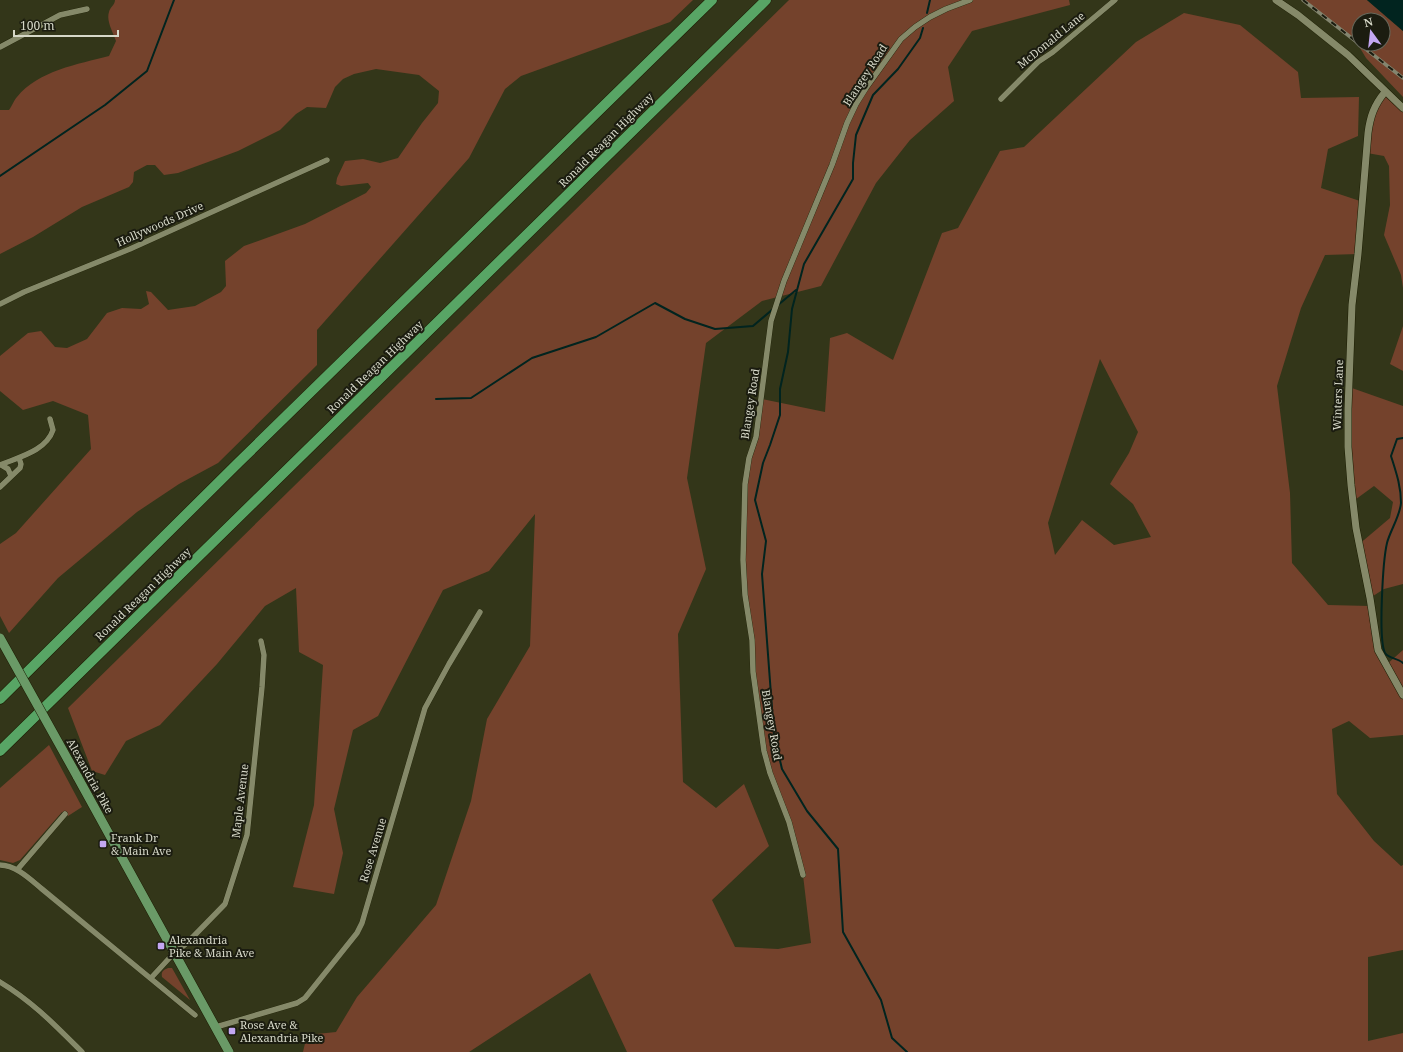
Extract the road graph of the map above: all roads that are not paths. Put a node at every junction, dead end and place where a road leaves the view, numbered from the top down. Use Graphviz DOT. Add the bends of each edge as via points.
graph roads {
  1 [pos="712,0"];
  2 [pos="766,0"];
  3 [pos="970,0"];
  4 [pos="1115,0"];
  5 [pos="1276,0"];
  6 [pos="87,9"];
  7 [pos="0,47"];
  8 [pos="1385,92"];
  9 [pos="1001,99"];
  10 [pos="1403,108"];
  11 [pos="327,160"];
  12 [pos="0,304"];
  13 [pos="50,419"];
  14 [pos="19,458"];
  15 [pos="0,465"];
  16 [pos="11,476"];
  17 [pos="0,487"];
  18 [pos="480,612"];
  19 [pos="0,638"];
  20 [pos="261,641"];
  21 [pos="1403,695"];
  22 [pos="0,699"];
  23 [pos="0,751"];
  24 [pos="65,814"];
  25 [pos="0,865"];
  26 [pos="17,870"];
  27 [pos="803,875"];
  28 [pos="174,953"];
  29 [pos="151,978"];
  30 [pos="0,982"];
  31 [pos="195,1015"];
  32 [pos="216,1027"];
  33 [pos="82,1052"];
  34 [pos="230,1052"];
  1 -- 22 [label="highway"];
  2 -- 23 [label="highway, Ronald Reagan Highway"];
  3 -- 27 [label="street, Blangey Road" via="930,17 901,39 856,104 784,282 772,321 756,437 744,484 743,560 753,672 764,751 789,822"];
  4 -- 9 [label="street, McDonald Lane" via="1038,62"];
  5 -- 8 [label="street" via="1348,55"];
  6 -- 7 [label="street" via="60,15"];
  8 -- 10 [label="street"];
  8 -- 21 [label="street, Winters Lane" via="1374,107 1369,122 1352,305 1348,447 1356,528 1378,650"];
  11 -- 12 [label="street, Hollywoods Drive" via="130,249"];
  13 -- 14 [label="street" via="53,430 45,443"];
  14 -- 15 [label="street"];
  14 -- 16 [label="street" via="20,468"];
  15 -- 16 [label="street" via="8,469"];
  16 -- 17 [label="street"];
  18 -- 32 [label="street, Rose Avenue" via="425,708 357,933 301,1001"];
  19 -- 28 [label="main road, Alexandria Pike, bridge"];
  20 -- 28 [label="street, Maple Avenue" via="264,655 262,687 246,840 225,904"];
  24 -- 26 [label="street"];
  25 -- 26 [label="street"];
  26 -- 29 [label="street"];
  28 -- 29 [label="street, Maple Avenue"];
  28 -- 32 [label="main road, Alexandria Pike"];
  29 -- 31 [label="street"];
  30 -- 33 [label="street" via="32,1004"];
  32 -- 34 [label="main road, Alexandria Pike"];
}
